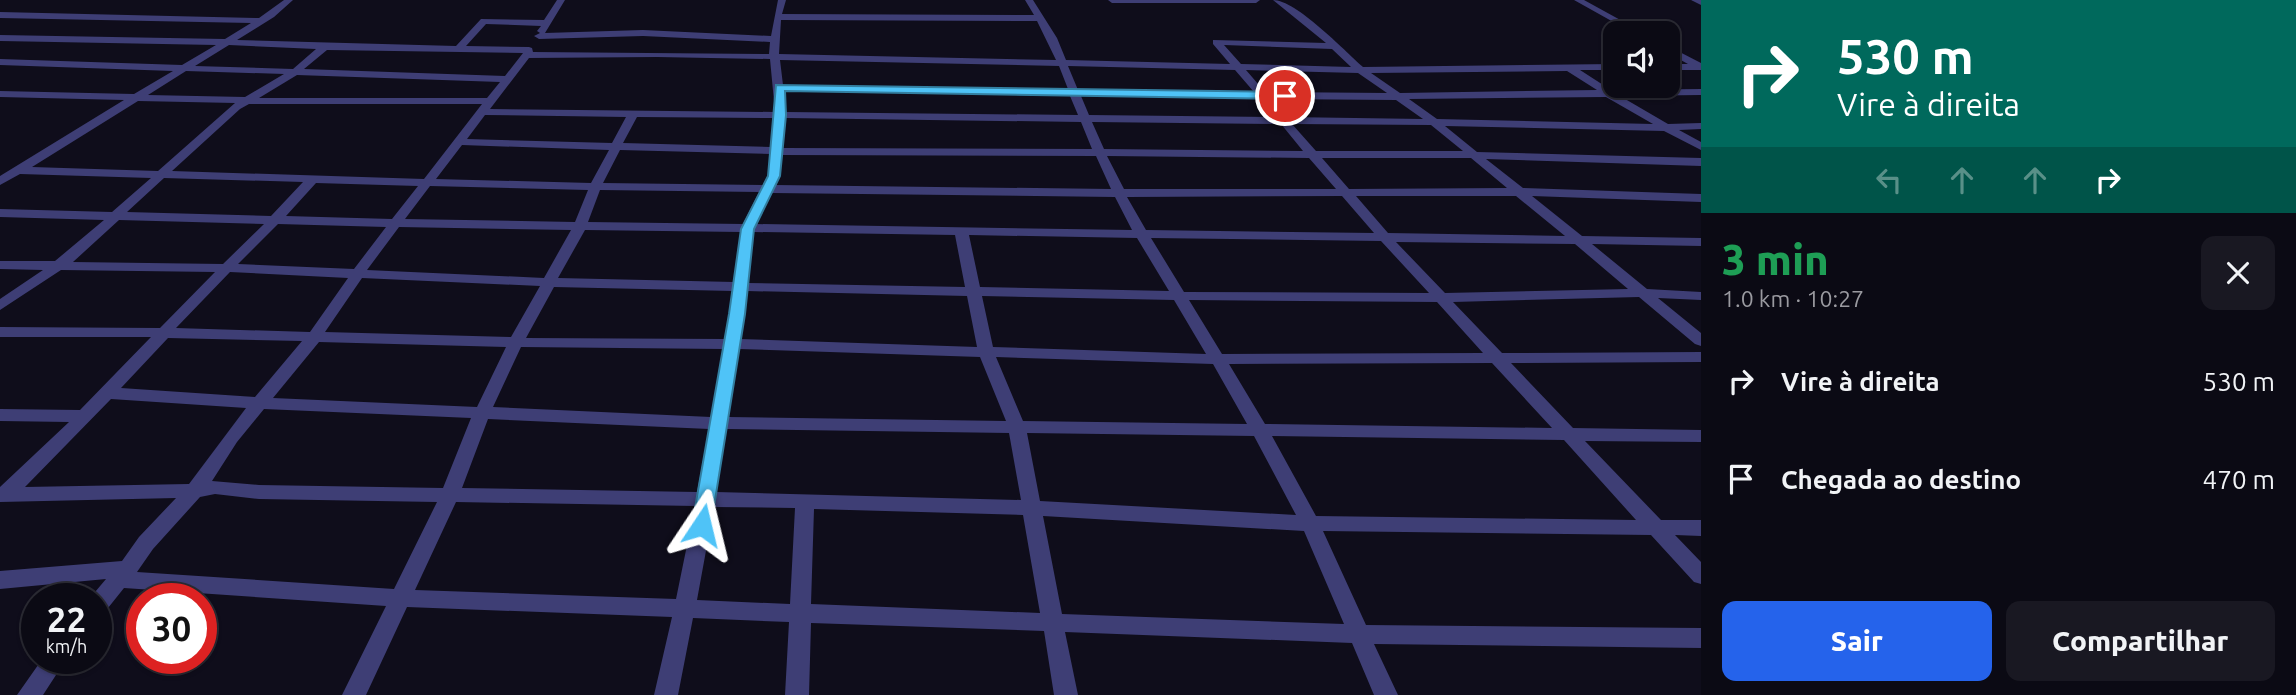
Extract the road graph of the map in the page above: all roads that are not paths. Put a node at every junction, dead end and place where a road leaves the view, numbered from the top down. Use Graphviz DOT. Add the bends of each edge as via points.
graph roads {
  1 [pos="289,0"];
  2 [pos="561,0"];
  3 [pos="782,0"];
  4 [pos="1029,0"];
  5 [pos="1112,0"];
  6 [pos="1256,0"];
  7 [pos="1277,0"];
  8 [pos="1578,0"];
  9 [pos="0,15"];
  10 [pos="777,17"];
  11 [pos="1039,18"];
  12 [pos="262,21"];
  13 [pos="1617,21"];
  14 [pos="546,23"];
  15 [pos="539,37"];
  16 [pos="0,38"];
  17 [pos="776,39"];
  18 [pos="225,42"];
  19 [pos="1335,46"];
  20 [pos="325,47"];
  21 [pos="458,49"];
  22 [pos="528,52"];
  23 [pos="1680,56"];
  24 [pos="774,58"];
  25 [pos="0,62"];
  26 [pos="1063,63"];
  27 [pos="1237,67"];
  28 [pos="1568,67"];
  29 [pos="1603,67"];
  30 [pos="1680,67"];
  31 [pos="1701,67"];
  32 [pos="184,69"];
  33 [pos="1360,69"];
  34 [pos="295,72"];
  35 [pos="508,79"];
  36 [pos="780,88"];
  37 [pos="1603,89"];
  38 [pos="1074,90"];
  39 [pos="1603,93"];
  40 [pos="1680,93"];
  41 [pos="1701,93"];
  42 [pos="0,94"];
  43 [pos="1259,95"];
  44 [pos="1400,96"];
  45 [pos="139,98"];
  46 [pos="1618,98"];
  47 [pos="247,100"];
  48 [pos="486,107"];
  49 [pos="633,114"];
  50 [pos="781,115"];
  51 [pos="1086,118"];
  52 [pos="1283,120"];
  53 [pos="1434,122"];
  54 [pos="1669,126"];
  55 [pos="1701,126"];
  56 [pos="459,142"];
  57 [pos="617,147"];
  58 [pos="1701,147"];
  59 [pos="777,152"];
  60 [pos="1101,155"];
  61 [pos="1316,155"];
  62 [pos="1475,156"];
  63 [pos="1701,162"];
  64 [pos="19,170"];
  65 [pos="161,174"];
  66 [pos="312,180"];
  67 [pos="0,181"];
  68 [pos="426,184"];
  69 [pos="596,185"];
  70 [pos="768,187"];
  71 [pos="1519,191"];
  72 [pos="1348,192"];
  73 [pos="1119,193"];
  74 [pos="1701,198"];
  75 [pos="0,213"];
  76 [pos="113,216"];
  77 [pos="276,220"];
  78 [pos="396,223"];
  79 [pos="580,226"];
  80 [pos="748,229"];
  81 [pos="961,232"];
  82 [pos="1140,234"];
  83 [pos="1385,237"];
  84 [pos="1578,240"];
  85 [pos="1701,242"];
  86 [pos="0,265"];
  87 [pos="58,265"];
  88 [pos="226,268"];
  89 [pos="358,275"];
  90 [pos="548,282"];
  91 [pos="741,285"];
  92 [pos="973,291"];
  93 [pos="1640,293"];
  94 [pos="1179,296"];
  95 [pos="1701,296"];
  96 [pos="1441,298"];
  97 [pos="0,306"];
  98 [pos="0,332"];
  99 [pos="164,332"];
  100 [pos="315,336"];
  101 [pos="1701,341"];
  102 [pos="516,342"];
  103 [pos="732,344"];
  104 [pos="986,352"];
  105 [pos="1496,356"];
  106 [pos="1701,357"];
  107 [pos="1217,359"];
  108 [pos="107,393"];
  109 [pos="260,403"];
  110 [pos="482,412"];
  111 [pos="0,415"];
  112 [pos="85,416"];
  113 [pos="718,423"];
  114 [pos="1017,427"];
  115 [pos="1259,431"];
  116 [pos="1571,436"];
  117 [pos="1701,436"];
  118 [pos="194,491"];
  119 [pos="450,494"];
  120 [pos="2,496"];
  121 [pos="706,500"];
  122 [pos="805,501"];
  123 [pos="1030,509"];
  124 [pos="1310,523"];
  125 [pos="1658,528"];
  126 [pos="1701,528"];
  127 [pos="123,574"];
  128 [pos="1701,576"];
  129 [pos="0,580"];
  130 [pos="112,587"];
  131 [pos="399,598"];
  132 [pos="686,609"];
  133 [pos="799,613"];
  134 [pos="1052,623"];
  135 [pos="1359,634"];
  136 [pos="1701,638"];
  137 [pos="44,674"];
  138 [pos="29,695"];
  139 [pos="354,695"];
  140 [pos="666,695"];
  141 [pos="797,695"];
  142 [pos="1066,695"];
  143 [pos="1386,695"];
  1 -- 12 [label="street"];
  2 -- 14 [label="street"];
  3 -- 10 [label="street"];
  4 -- 11 [label="street"];
  5 -- 6 [label="street"];
  7 -- 19 [label="street"];
  8 -- 13 [label="street"];
  9 -- 12 [label="street"];
  10 -- 11 [label="street"];
  10 -- 17 [label="street"];
  11 -- 26 [label="street"];
  12 -- 18 [label="street"];
  14 -- 15 [label="street"];
  14 -- 21 [label="street" via="484,22"];
  15 -- 17 [label="street" via="633,33"];
  15 -- 22 [label="street"];
  16 -- 18 [label="street"];
  17 -- 24 [label="street"];
  18 -- 20 [label="street"];
  18 -- 32 [label="street"];
  19 -- 27 [label="street" via="1216,42"];
  19 -- 33 [label="street"];
  20 -- 21 [label="street"];
  20 -- 34 [label="street"];
  21 -- 22 [label="street"];
  22 -- 24 [label="street"];
  22 -- 35 [label="street"];
  23 -- 31 [label="street"];
  24 -- 26 [label="street"];
  24 -- 36 [label="street"];
  25 -- 32 [label="street"];
  26 -- 27 [label="street"];
  26 -- 38 [label="street"];
  27 -- 33 [label="street"];
  27 -- 43 [label="street"];
  28 -- 29 [label="street"];
  28 -- 33 [label="street"];
  28 -- 37 [label="street"];
  30 -- 31 [label="street"];
  32 -- 34 [label="street"];
  32 -- 45 [label="street"];
  33 -- 44 [label="street"];
  34 -- 35 [label="street"];
  34 -- 47 [label="street"];
  35 -- 48 [label="street"];
  36 -- 38 [label="street"];
  36 -- 50 [label="street"];
  38 -- 43 [label="street"];
  38 -- 51 [label="street"];
  39 -- 44 [label="street"];
  40 -- 41 [label="street"];
  42 -- 45 [label="street"];
  43 -- 44 [label="street"];
  43 -- 52 [label="street"];
  44 -- 53 [label="street"];
  45 -- 47 [label="street"];
  45 -- 64 [label="street"];
  46 -- 54 [label="street"];
  47 -- 48 [label="street"];
  47 -- 65 [label="street"];
  48 -- 49 [label="street"];
  48 -- 56 [label="street"];
  49 -- 50 [label="street"];
  49 -- 57 [label="street"];
  50 -- 51 [label="street"];
  50 -- 59 [label="street"];
  51 -- 52 [label="street"];
  51 -- 60 [label="street"];
  52 -- 53 [label="street"];
  52 -- 61 [label="street"];
  53 -- 54 [label="street"];
  53 -- 62 [label="street"];
  54 -- 55 [label="street"];
  54 -- 58 [label="street"];
  56 -- 57 [label="street"];
  56 -- 68 [label="street"];
  57 -- 59 [label="street"];
  57 -- 69 [label="street"];
  59 -- 60 [label="street"];
  59 -- 70 [label="street"];
  60 -- 61 [label="street"];
  60 -- 73 [label="street"];
  61 -- 62 [label="street"];
  61 -- 72 [label="street"];
  62 -- 63 [label="street"];
  62 -- 71 [label="street"];
  64 -- 65 [label="street"];
  64 -- 67 [label="street"];
  65 -- 66 [label="street"];
  65 -- 76 [label="street"];
  66 -- 68 [label="street"];
  66 -- 77 [label="street"];
  68 -- 69 [label="street"];
  68 -- 78 [label="street"];
  69 -- 70 [label="street"];
  69 -- 79 [label="street"];
  70 -- 73 [label="street"];
  70 -- 80 [label="street"];
  71 -- 72 [label="street"];
  71 -- 74 [label="street"];
  71 -- 84 [label="street"];
  72 -- 73 [label="street"];
  72 -- 83 [label="street"];
  73 -- 82 [label="street"];
  75 -- 76 [label="street"];
  76 -- 77 [label="street"];
  76 -- 87 [label="street"];
  77 -- 78 [label="street"];
  77 -- 88 [label="street"];
  78 -- 79 [label="street"];
  78 -- 89 [label="street"];
  79 -- 80 [label="street"];
  79 -- 90 [label="street"];
  80 -- 81 [label="street"];
  80 -- 91 [label="street"];
  81 -- 82 [label="street"];
  81 -- 92 [label="street"];
  82 -- 83 [label="street"];
  82 -- 94 [label="street"];
  83 -- 84 [label="street"];
  83 -- 96 [label="street"];
  84 -- 85 [label="street"];
  84 -- 93 [label="street"];
  86 -- 87 [label="street"];
  87 -- 88 [label="street"];
  87 -- 97 [label="street"];
  88 -- 89 [label="street"];
  88 -- 99 [label="street"];
  89 -- 90 [label="street"];
  89 -- 100 [label="street"];
  90 -- 91 [label="street"];
  90 -- 102 [label="street"];
  91 -- 92 [label="street"];
  91 -- 103 [label="street"];
  92 -- 94 [label="street"];
  92 -- 104 [label="street"];
  93 -- 95 [label="street"];
  93 -- 96 [label="street"];
  93 -- 101 [label="street"];
  94 -- 96 [label="street"];
  94 -- 107 [label="street"];
  96 -- 105 [label="street"];
  98 -- 99 [label="street"];
  99 -- 100 [label="street"];
  99 -- 108 [label="street"];
  100 -- 102 [label="street"];
  100 -- 109 [label="street"];
  102 -- 103 [label="street"];
  102 -- 110 [label="street"];
  103 -- 104 [label="street"];
  103 -- 113 [label="street"];
  104 -- 107 [label="street"];
  104 -- 114 [label="street"];
  105 -- 106 [label="street"];
  105 -- 107 [label="street"];
  105 -- 116 [label="street"];
  107 -- 115 [label="street"];
  108 -- 109 [label="street"];
  108 -- 112 [label="street"];
  109 -- 110 [label="street"];
  109 -- 118 [label="street"];
  110 -- 113 [label="street"];
  110 -- 119 [label="street"];
  111 -- 112 [label="street"];
  112 -- 120 [label="street"];
  113 -- 114 [label="street"];
  113 -- 121 [label="street"];
  114 -- 115 [label="street"];
  114 -- 123 [label="street"];
  115 -- 116 [label="street"];
  115 -- 124 [label="street"];
  116 -- 117 [label="street"];
  116 -- 125 [label="street"];
  118 -- 119 [label="street" via="215,487 259,492"];
  118 -- 120 [label="street"];
  118 -- 127 [label="street"];
  119 -- 121 [label="street"];
  119 -- 131 [label="street"];
  121 -- 122 [label="street"];
  121 -- 132 [label="street"];
  122 -- 123 [label="street"];
  122 -- 133 [label="street"];
  123 -- 124 [label="street"];
  123 -- 134 [label="street"];
  124 -- 125 [label="street"];
  124 -- 135 [label="street"];
  125 -- 126 [label="street"];
  125 -- 128 [label="street"];
  127 -- 129 [label="street"];
  127 -- 130 [label="street"];
  127 -- 131 [label="street"];
  131 -- 132 [label="street"];
  131 -- 139 [label="street"];
  132 -- 133 [label="street"];
  132 -- 140 [label="street"];
  133 -- 134 [label="street"];
  133 -- 141 [label="street"];
  134 -- 135 [label="street"];
  134 -- 142 [label="street"];
  135 -- 136 [label="street"];
  135 -- 143 [label="street"];
  137 -- 138 [label="street"];
}
